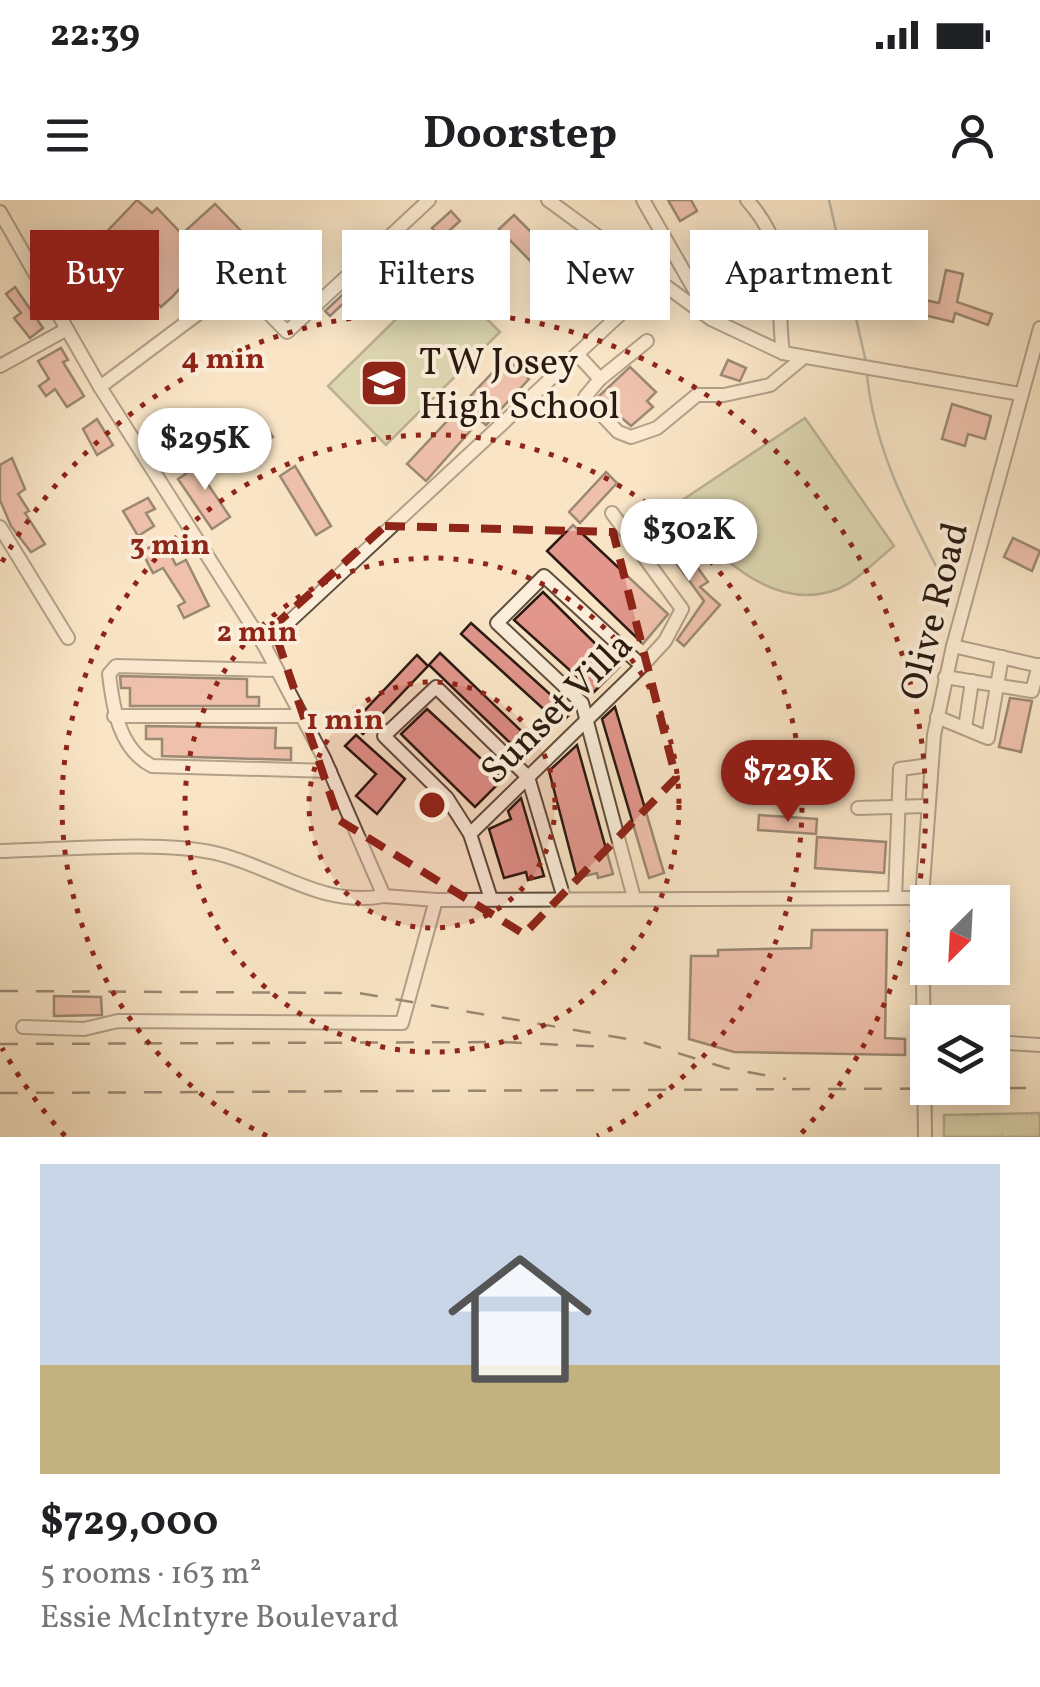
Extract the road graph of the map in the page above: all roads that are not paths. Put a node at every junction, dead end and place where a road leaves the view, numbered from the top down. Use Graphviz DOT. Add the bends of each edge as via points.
graph roads {
  1 [pos="6,200"];
  2 [pos="429,200"];
  3 [pos="548,200"];
  4 [pos="642,200"];
  5 [pos="747,200"];
  6 [pos="0,204"];
  7 [pos="0,212"];
  8 [pos="589,230"];
  9 [pos="690,283"];
  10 [pos="322,300"];
  11 [pos="190,320"];
  12 [pos="275,320"];
  13 [pos="300,320"];
  14 [pos="614,320"];
  15 [pos="713,320"];
  16 [pos="68,330"];
  17 [pos="1040,331"];
  18 [pos="647,341"];
  19 [pos="782,352"];
  20 [pos="578,354"];
  21 [pos="804,357"];
  22 [pos="0,366"];
  23 [pos="1034,368"];
  24 [pos="600,379"];
  25 [pos="100,387"];
  26 [pos="1020,394"];
  27 [pos="612,512"];
  28 [pos="0,527"];
  29 [pos="68,638"];
  30 [pos="264,645"];
  31 [pos="953,646"];
  32 [pos="1002,657"];
  33 [pos="642,666"];
  34 [pos="1040,666"];
  35 [pos="277,670"];
  36 [pos="945,677"];
  37 [pos="972,681"];
  38 [pos="1000,686"];
  39 [pos="114,716"];
  40 [pos="302,716"];
  41 [pos="937,717"];
  42 [pos="587,719"];
  43 [pos="965,728"];
  44 [pos="930,765"];
  45 [pos="330,771"];
  46 [pos="528,777"];
  47 [pos="926,806"];
  48 [pos="896,807"];
  49 [pos="858,808"];
  50 [pos="470,834"];
  51 [pos="0,851"];
  52 [pos="923,885"];
  53 [pos="384,896"];
  54 [pos="564,898"];
  55 [pos="634,898"];
  56 [pos="896,898"];
  57 [pos="910,898"];
  58 [pos="436,900"];
  59 [pos="490,900"];
  60 [pos="23,1027"];
  61 [pos="1010,1043"];
  62 [pos="1040,1045"];
  63 [pos="926,1105"];
  64 [pos="926,1137"];
  1 -- 6 [label="street"];
  2 -- 10 [label="street"];
  3 -- 8 [label="street"];
  4 -- 9 [label="street"];
  5 -- 19 [label="street" via="770,224 782,273"];
  7 -- 16 [label="street"];
  11 -- 25 [label="street"];
  12 -- 13 [label="street" via="287,332"];
  14 -- 20 [label="street"];
  15 -- 19 [label="street"];
  16 -- 22 [label="street"];
  16 -- 25 [label="street"];
  17 -- 23 [label="street, Olive Road"];
  18 -- 24 [label="street"];
  19 -- 21 [label="street"];
  20 -- 24 [label="street"];
  20 -- 30 [label="street"];
  21 -- 24 [label="street" via="770,385 698,395 657,428 630,437 586,397"];
  21 -- 26 [label="street"];
  23 -- 26 [label="street, Olive Road"];
  25 -- 30 [label="street"];
  26 -- 31 [label="street, Olive Road"];
  27 -- 33 [label="street, Sunset Villa" via="682,608"];
  28 -- 29 [label="street"];
  30 -- 35 [label="street"];
  31 -- 32 [label="street"];
  31 -- 36 [label="street, Olive Road"];
  32 -- 34 [label="street"];
  32 -- 38 [label="street"];
  33 -- 42 [label="street, Sunset Villa"];
  33 -- 42 [label="street" via="544,576 497,623 582,703"];
  34 -- 38 [label="street" via="1032,691"];
  35 -- 39 [label="street" via="116,666 109,674"];
  35 -- 40 [label="street"];
  36 -- 37 [label="street"];
  36 -- 41 [label="street, Olive Road"];
  37 -- 38 [label="street"];
  37 -- 43 [label="street"];
  38 -- 43 [label="street" via="988,738"];
  39 -- 40 [label="street"];
  39 -- 45 [label="street" via="138,758 152,766"];
  40 -- 45 [label="street"];
  41 -- 43 [label="street"];
  41 -- 44 [label="street, Olive Road"];
  42 -- 46 [label="street, Sunset Villa"];
  42 -- 55 [label="street"];
  44 -- 47 [label="street, Olive Road"];
  44 -- 48 [label="street" via="900,768"];
  45 -- 53 [label="street"];
  46 -- 50 [label="street, Sunset Villa"];
  46 -- 50 [label="street" via="436,686 384,736 447,798"];
  46 -- 54 [label="street"];
  47 -- 48 [label="street"];
  47 -- 52 [label="street, Olive Road"];
  48 -- 49 [label="street"];
  48 -- 56 [label="street"];
  50 -- 59 [label="street, Sunset Villa"];
  51 -- 53 [label="street" via="215,852 320,892 363,900"];
  53 -- 58 [label="street"];
  54 -- 55 [label="street"];
  54 -- 59 [label="street"];
  55 -- 56 [label="street"];
  56 -- 57 [label="street"];
  58 -- 59 [label="street"];
  58 -- 60 [label="street" via="402,1023"];
  61 -- 62 [label="street"];
  63 -- 64 [label="street, Olive Road"];
}
